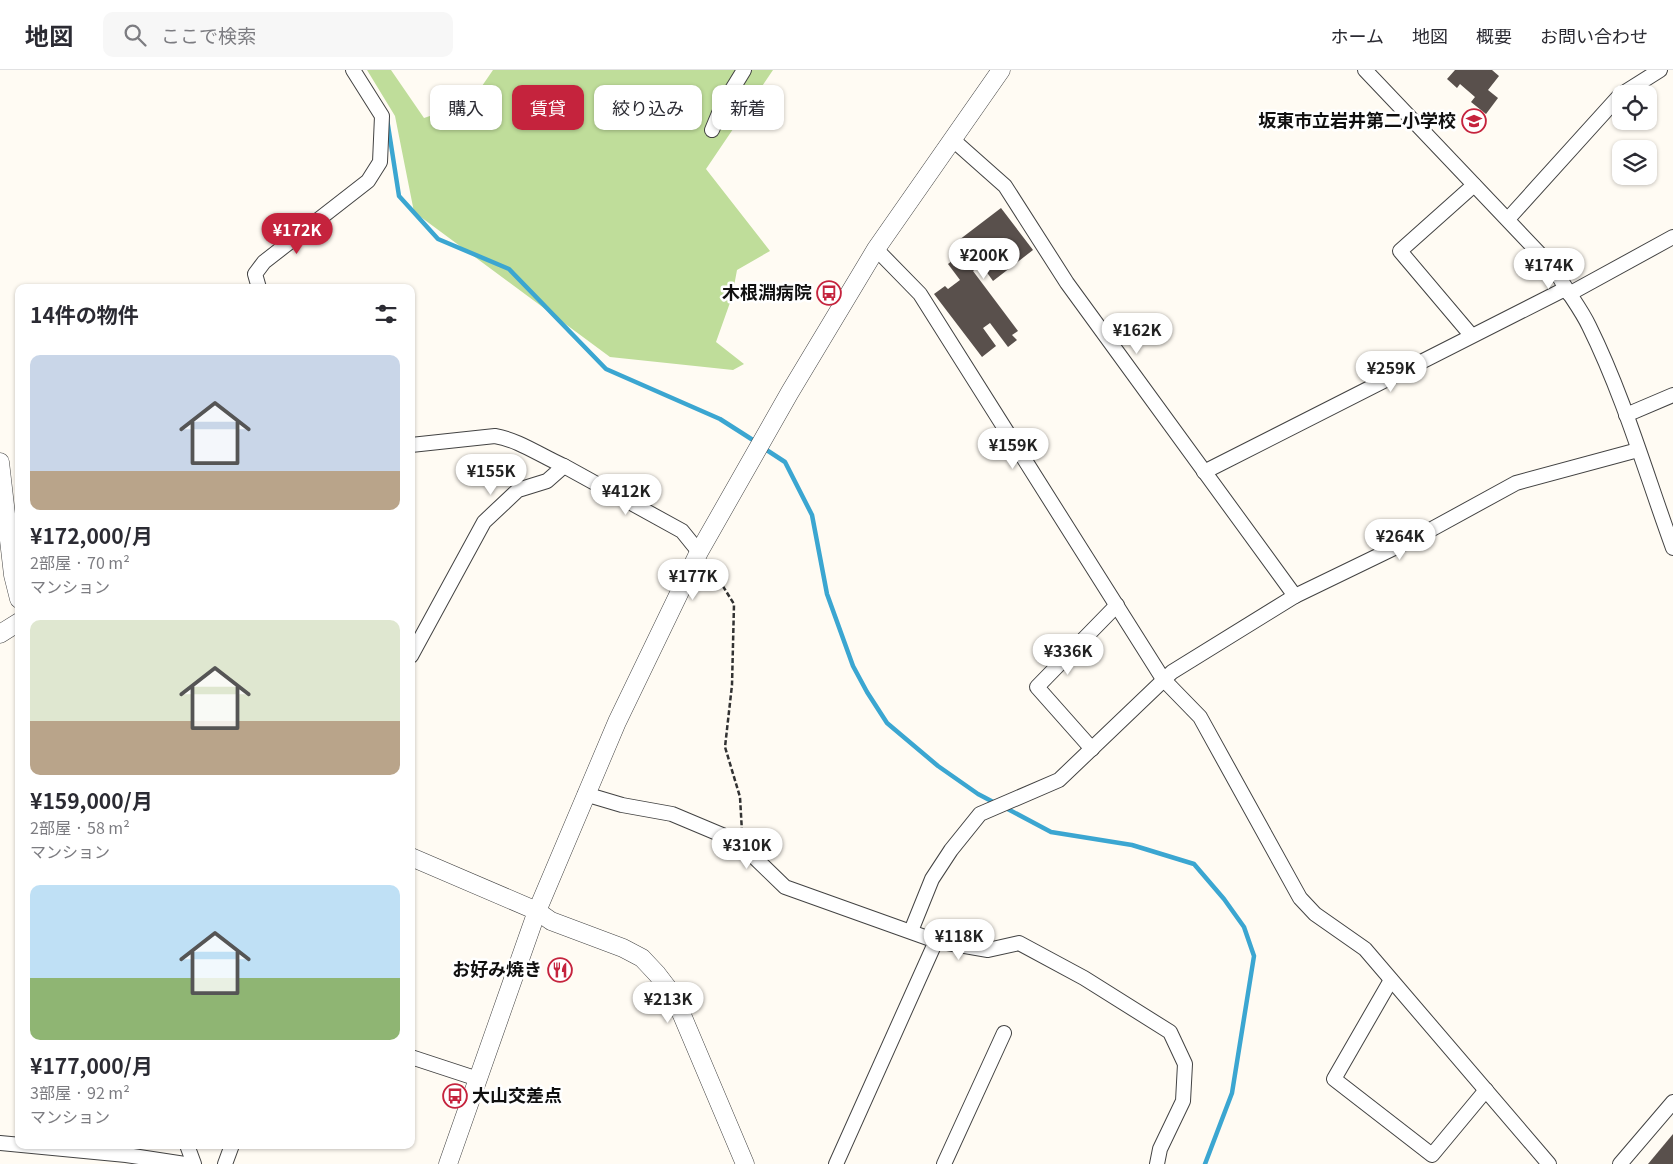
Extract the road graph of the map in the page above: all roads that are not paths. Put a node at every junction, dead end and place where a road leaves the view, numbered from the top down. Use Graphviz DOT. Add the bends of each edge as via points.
graph roads {
  1 [pos="353,70"];
  2 [pos="744,70"];
  3 [pos="1001,70"];
  4 [pos="1365,70"];
  5 [pos="1660,70"];
  6 [pos="735,85"];
  7 [pos="1636,85"];
  8 [pos="1612,105"];
  9 [pos="952,139"];
  10 [pos="1474,185"];
  11 [pos="1508,219"];
  12 [pos="1673,237"];
  13 [pos="876,250"];
  14 [pos="258,284"];
  15 [pos="1567,292"];
  16 [pos="1471,335"];
  17 [pos="1673,395"];
  18 [pos="1626,415"];
  19 [pos="415,445"];
  20 [pos="1638,450"];
  21 [pos="0,462"];
  22 [pos="564,466"];
  23 [pos="1204,472"];
  24 [pos="1673,548"];
  25 [pos="699,552"];
  26 [pos="15,583"];
  27 [pos="1296,596"];
  28 [pos="1117,605"];
  29 [pos="15,625"];
  30 [pos="0,634"];
  31 [pos="415,649"];
  32 [pos="1163,679"];
  33 [pos="1092,749"];
  34 [pos="585,794"];
  35 [pos="415,860"];
  36 [pos="537,911"];
  37 [pos="911,932"];
  38 [pos="936,941"];
  39 [pos="1391,980"];
  40 [pos="1004,1033"];
  41 [pos="415,1058"];
  42 [pos="478,1080"];
  43 [pos="1486,1090"];
  44 [pos="1673,1102"];
  45 [pos="0,1143"];
  46 [pos="15,1144"];
  47 [pos="63,1149"];
  48 [pos="188,1149"];
  49 [pos="231,1149"];
  50 [pos="185,1164"];
  51 [pos="194,1164"];
  52 [pos="225,1164"];
  53 [pos="448,1164"];
  54 [pos="745,1164"];
  55 [pos="836,1164"];
  56 [pos="944,1164"];
  57 [pos="1158,1164"];
  58 [pos="1549,1164"];
  59 [pos="1620,1164"];
  1 -- 14 [label="street" via="382,116 380,162 368,181 264,262 255,274"];
  2 -- 6 [label="street"];
  3 -- 9 [label="street"];
  4 -- 10 [label="street"];
  5 -- 7 [label="street"];
  8 -- 11 [label="street"];
  9 -- 13 [label="street"];
  9 -- 23 [label="street" via="1005,186 1067,283"];
  10 -- 11 [label="street"];
  10 -- 16 [label="street" via="1400,251"];
  11 -- 15 [label="street" via="1556,271"];
  12 -- 15 [label="street"];
  13 -- 25 [label="street" via="795,383"];
  13 -- 28 [label="street" via="920,294"];
  15 -- 16 [label="street"];
  15 -- 18 [label="street" via="1590,327"];
  16 -- 23 [label="street"];
  17 -- 18 [label="street"];
  18 -- 20 [label="street"];
  19 -- 22 [label="street" via="495,436 508,438"];
  20 -- 24 [label="street"];
  20 -- 27 [label="street" via="1516,483 1421,535"];
  21 -- 26 [label="street"];
  22 -- 25 [label="street" via="682,531"];
  22 -- 31 [label="street" via="547,481 518,490 484,522"];
  23 -- 27 [label="street"];
  25 -- 34 [label="street"];
  27 -- 32 [label="street"];
  28 -- 32 [label="street"];
  28 -- 33 [label="street" via="1037,687"];
  29 -- 30 [label="street"];
  32 -- 33 [label="street"];
  32 -- 39 [label="street" via="1200,717 1300,898 1315,914 1365,950"];
  33 -- 37 [label="street" via="1059,780 980,814 932,879"];
  34 -- 36 [label="street"];
  34 -- 37 [label="street" via="672,814 722,835 754,856 785,887"];
  35 -- 36 [label="street"];
  36 -- 42 [label="street"];
  36 -- 54 [label="street" via="551,921 623,948 642,958 657,974 682,1015"];
  37 -- 38 [label="street"];
  38 -- 55 [label="street"];
  38 -- 57 [label="street" via="988,950 1018,943 1084,978 1170,1032 1185,1064 1183,1101 1160,1149"];
  39 -- 43 [label="street"];
  39 -- 43 [label="street" via="1334,1079 1432,1155"];
  40 -- 56 [label="street"];
  41 -- 42 [label="street"];
  42 -- 53 [label="street"];
  43 -- 58 [label="street"];
  44 -- 59 [label="street"];
  45 -- 46 [label="street"];
  47 -- 50 [label="street"];
  48 -- 51 [label="street"];
  49 -- 52 [label="street"];
}
